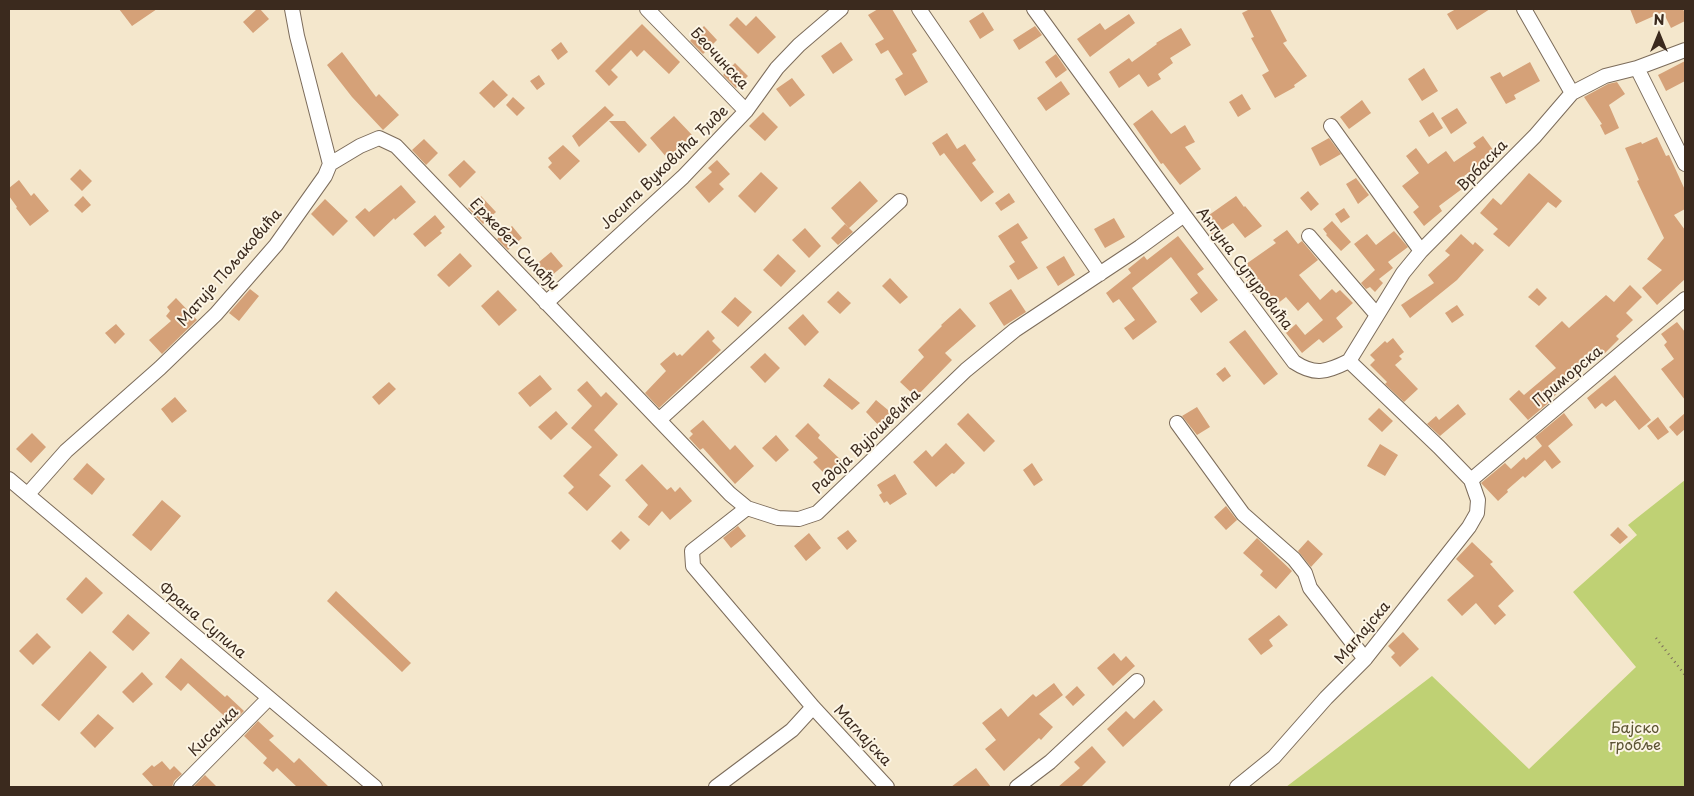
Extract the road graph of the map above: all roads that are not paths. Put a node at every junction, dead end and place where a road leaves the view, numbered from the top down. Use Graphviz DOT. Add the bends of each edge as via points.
graph roads {
  1 [pos="292,9"];
  2 [pos="647,9"];
  3 [pos="841,9"];
  4 [pos="919,9"];
  5 [pos="1034,9"];
  6 [pos="1524,9"];
  7 [pos="1685,50"];
  8 [pos="1637,68"];
  9 [pos="1572,93"];
  10 [pos="746,111"];
  11 [pos="1331,126"];
  12 [pos="330,164"];
  13 [pos="1685,164"];
  14 [pos="900,201"];
  15 [pos="1184,215"];
  16 [pos="1309,236"];
  17 [pos="1421,252"];
  18 [pos="1100,274"];
  19 [pos="1685,299"];
  20 [pos="546,303"];
  21 [pos="1377,315"];
  22 [pos="1349,361"];
  23 [pos="659,420"];
  24 [pos="1177,423"];
  25 [pos="9,479"];
  26 [pos="1471,480"];
  27 [pos="28,494"];
  28 [pos="747,508"];
  29 [pos="1365,659"];
  30 [pos="1137,681"];
  31 [pos="269,698"];
  32 [pos="813,707"];
  33 [pos="181,787"];
  34 [pos="375,787"];
  35 [pos="716,787"];
  36 [pos="887,787"];
  37 [pos="1017,787"];
  38 [pos="1238,787"];
  1 -- 12 [label="street"];
  2 -- 10 [label="street, Беочинска"];
  3 -- 10 [label="street, Јосипа Вуковића Ђиде" via="777,68"];
  4 -- 18 [label="street"];
  5 -- 15 [label="street, Антуна Сутуровића"];
  6 -- 9 [label="street"];
  7 -- 8 [label="street, Врбаска"];
  8 -- 9 [label="street, Врбаска" via="1605,76"];
  8 -- 13 [label="street"];
  9 -- 17 [label="street, Врбаска" via="1535,136"];
  10 -- 20 [label="street, Јосипа Вуковића Ђиде" via="683,177"];
  11 -- 17 [label="street"];
  12 -- 20 [label="street, Ержебет Силађи" via="379,138 396,146"];
  12 -- 27 [label="street, Матије Пољаковића" via="276,245 216,314 66,451"];
  14 -- 23 [label="street"];
  15 -- 18 [label="street, Радоја Вујошевића"];
  15 -- 22 [label="street, Антуна Сутуровића" via="1294,362 1305,369 1326,371"];
  16 -- 21 [label="street"];
  17 -- 21 [label="street, Врбаска" via="1396,282"];
  18 -- 28 [label="street, Радоја Вујошевића" via="1015,330 966,370 817,514 799,519 778,518"];
  19 -- 26 [label="street, Приморска"];
  20 -- 23 [label="street, Ержебет Силађи"];
  21 -- 22 [label="street, Врбаска"];
  22 -- 26 [label="street"];
  23 -- 28 [label="street, Ержебет Силађи" via="717,482"];
  24 -- 29 [label="street" via="1243,514 1294,559 1305,573 1310,588"];
  25 -- 27 [label="street, Франа Супила"];
  26 -- 29 [label="street, Маглајска" via="1478,500 1477,513 1469,527"];
  27 -- 31 [label="street, Франа Супила"];
  28 -- 32 [label="street" via="692,551 693,566"];
  29 -- 38 [label="street, Маглајска" via="1274,757"];
  30 -- 37 [label="street" via="1050,762"];
  31 -- 33 [label="street, Кисачка"];
  31 -- 34 [label="street, Франа Супила"];
  32 -- 35 [label="street" via="792,730"];
  32 -- 36 [label="street, Маглајска"];
}
